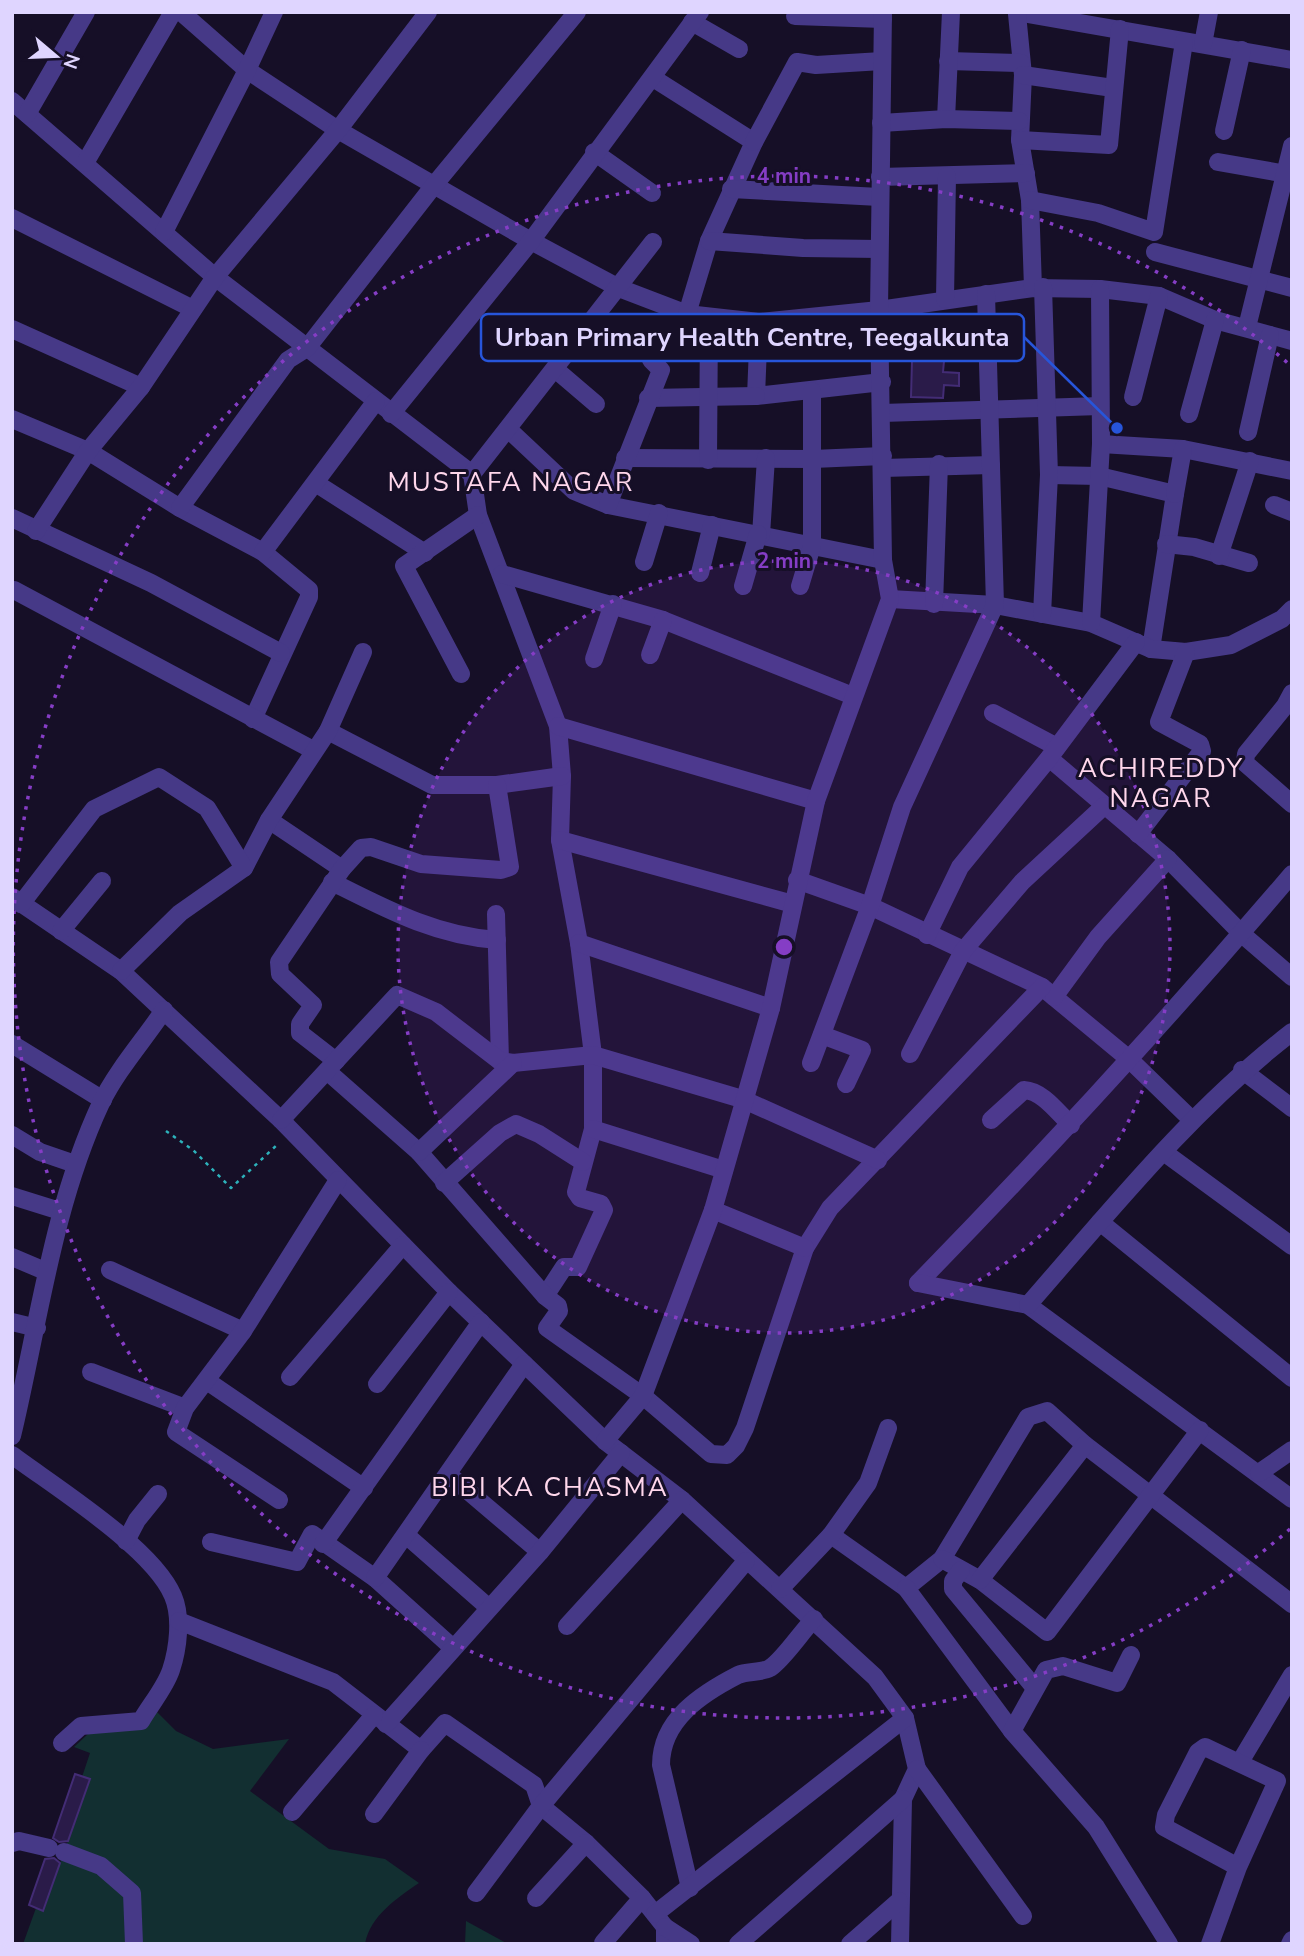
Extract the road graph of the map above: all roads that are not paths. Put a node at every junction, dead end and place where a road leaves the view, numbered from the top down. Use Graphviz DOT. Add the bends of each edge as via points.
graph roads {
  1 [pos="86,12"];
  2 [pos="173,12"];
  3 [pos="181,12"];
  4 [pos="274,12"];
  5 [pos="428,12"];
  6 [pos="577,12"];
  7 [pos="951,12"];
  8 [pos="1209,12"];
  9 [pos="1017,13"];
  10 [pos="883,15"];
  11 [pos="795,16"];
  12 [pos="696,17"];
  13 [pos="1120,29"];
  14 [pos="1184,42"];
  15 [pos="1203,44"];
  16 [pos="739,49"];
  17 [pos="1241,50"];
  18 [pos="1292,60"];
  19 [pos="882,61"];
  20 [pos="948,61"];
  21 [pos="1022,69"];
  22 [pos="247,70"];
  23 [pos="653,78"];
  24 [pos="1113,88"];
  25 [pos="12,101"];
  26 [pos="27,114"];
  27 [pos="946,119"];
  28 [pos="1019,121"];
  29 [pos="881,123"];
  30 [pos="338,130"];
  31 [pos="1224,131"];
  32 [pos="1020,140"];
  33 [pos="754,142"];
  34 [pos="1292,146"];
  35 [pos="594,152"];
  36 [pos="1218,162"];
  37 [pos="85,163"];
  38 [pos="1026,173"];
  39 [pos="1287,174"];
  40 [pos="947,176"];
  41 [pos="880,177"];
  42 [pos="435,184"];
  43 [pos="731,189"];
  44 [pos="652,193"];
  45 [pos="879,197"];
  46 [pos="1030,200"];
  47 [pos="12,218"];
  48 [pos="164,232"];
  49 [pos="709,241"];
  50 [pos="531,242"];
  51 [pos="653,242"];
  52 [pos="879,248"];
  53 [pos="1155,252"];
  54 [pos="215,277"];
  55 [pos="1260,279"];
  56 [pos="1038,287"];
  57 [pos="619,288"];
  58 [pos="1292,288"];
  59 [pos="1100,289"];
  60 [pos="986,294"];
  61 [pos="1159,296"];
  62 [pos="945,299"];
  63 [pos="193,309"];
  64 [pos="879,310"];
  65 [pos="687,314"];
  66 [pos="709,319"];
  67 [pos="1215,320"];
  68 [pos="759,322"];
  69 [pos="1247,327"];
  70 [pos="12,329"];
  71 [pos="1270,335"];
  72 [pos="1292,341"];
  73 [pos="307,348"];
  74 [pos="651,360"];
  75 [pos="555,369"];
  76 [pos="882,382"];
  77 [pos="141,387"];
  78 [pos="812,391"];
  79 [pos="756,396"];
  80 [pos="1133,397"];
  81 [pos="649,398"];
  82 [pos="708,399"];
  83 [pos="376,401"];
  84 [pos="596,404"];
  85 [pos="1100,406"];
  86 [pos="1046,407"];
  87 [pos="991,408"];
  88 [pos="882,413"];
  89 [pos="391,414"];
  90 [pos="1189,414"];
  91 [pos="12,419"];
  92 [pos="508,429"];
  93 [pos="1248,432"];
  94 [pos="1101,444"];
  95 [pos="1183,449"];
  96 [pos="88,451"];
  97 [pos="625,457"];
  98 [pos="766,458"];
  99 [pos="813,459"];
  100 [pos="708,460"];
  101 [pos="1250,461"];
  102 [pos="883,462"];
  103 [pos="939,464"];
  104 [pos="991,465"];
  105 [pos="1292,471"];
  106 [pos="472,474"];
  107 [pos="1049,475"];
  108 [pos="1099,476"];
  109 [pos="317,484"];
  110 [pos="1175,494"];
  111 [pos="608,505"];
  112 [pos="1274,505"];
  113 [pos="180,508"];
  114 [pos="1292,512"];
  115 [pos="659,513"];
  116 [pos="478,515"];
  117 [pos="12,517"];
  118 [pos="712,525"];
  119 [pos="36,531"];
  120 [pos="759,534"];
  121 [pos="1166,544"];
  122 [pos="812,546"];
  123 [pos="263,552"];
  124 [pos="425,553"];
  125 [pos="1219,556"];
  126 [pos="883,560"];
  127 [pos="644,562"];
  128 [pos="1250,563"];
  129 [pos="699,573"];
  130 [pos="502,574"];
  131 [pos="743,586"];
  132 [pos="800,586"];
  133 [pos="14,590"];
  134 [pos="890,600"];
  135 [pos="613,604"];
  136 [pos="934,604"];
  137 [pos="995,604"];
  138 [pos="1042,614"];
  139 [pos="1288,619"];
  140 [pos="663,620"];
  141 [pos="1091,624"];
  142 [pos="1144,646"];
  143 [pos="363,652"];
  144 [pos="1186,652"];
  145 [pos="281,653"];
  146 [pos="650,655"];
  147 [pos="594,659"];
  148 [pos="461,674"];
  149 [pos="853,696"];
  150 [pos="1290,704"];
  151 [pos="993,713"];
  152 [pos="253,719"];
  153 [pos="558,726"];
  154 [pos="328,731"];
  155 [pos="313,750"];
  156 [pos="1053,752"];
  157 [pos="562,776"];
  158 [pos="497,785"];
  159 [pos="816,801"];
  160 [pos="1292,804"];
  161 [pos="1104,806"];
  162 [pos="269,820"];
  163 [pos="1138,834"];
  164 [pos="559,840"];
  165 [pos="1168,859"];
  166 [pos="244,868"];
  167 [pos="1292,874"];
  168 [pos="337,876"];
  169 [pos="797,880"];
  170 [pos="102,881"];
  171 [pos="17,901"];
  172 [pos="793,904"];
  173 [pos="870,906"];
  174 [pos="496,914"];
  175 [pos="61,931"];
  176 [pos="1243,934"];
  177 [pos="927,935"];
  178 [pos="497,940"];
  179 [pos="579,943"];
  180 [pos="963,951"];
  181 [pos="121,971"];
  182 [pos="1292,977"];
  183 [pos="1048,992"];
  184 [pos="771,1007"];
  185 [pos="164,1010"];
  186 [pos="1292,1032"];
  187 [pos="822,1035"];
  188 [pos="12,1044"];
  189 [pos="910,1054"];
  190 [pos="593,1055"];
  191 [pos="1129,1059"];
  192 [pos="507,1062"];
  193 [pos="811,1063"];
  194 [pos="331,1066"];
  195 [pos="1242,1070"];
  196 [pos="846,1084"];
  197 [pos="742,1099"];
  198 [pos="103,1100"];
  199 [pos="1292,1108"];
  200 [pos="1192,1120"];
  201 [pos="991,1121"];
  202 [pos="1071,1125"];
  203 [pos="286,1126"];
  204 [pos="593,1129"];
  205 [pos="12,1135"];
  206 [pos="419,1152"];
  207 [pos="1165,1153"];
  208 [pos="878,1160"];
  209 [pos="583,1161"];
  210 [pos="75,1164"];
  211 [pos="724,1170"];
  212 [pos="338,1180"];
  213 [pos="444,1183"];
  214 [pos="12,1196"];
  215 [pos="713,1210"];
  216 [pos="60,1211"];
  217 [pos="1100,1222"];
  218 [pos="402,1245"];
  219 [pos="1292,1246"];
  220 [pos="805,1248"];
  221 [pos="12,1256"];
  222 [pos="110,1270"];
  223 [pos="45,1271"];
  224 [pos="449,1292"];
  225 [pos="545,1296"];
  226 [pos="1028,1305"];
  227 [pos="481,1321"];
  228 [pos="12,1322"];
  229 [pos="37,1328"];
  230 [pos="243,1331"];
  231 [pos="524,1364"];
  232 [pos="91,1372"];
  233 [pos="290,1377"];
  234 [pos="1292,1378"];
  235 [pos="207,1381"];
  236 [pos="377,1384"];
  237 [pos="643,1396"];
  238 [pos="185,1408"];
  239 [pos="13,1424"];
  240 [pos="888,1428"];
  241 [pos="1200,1430"];
  242 [pos="605,1441"];
  243 [pos="1086,1445"];
  244 [pos="1292,1450"];
  245 [pos="621,1453"];
  246 [pos="12,1455"];
  247 [pos="1259,1473"];
  248 [pos="448,1474"];
  249 [pos="364,1488"];
  250 [pos="158,1494"];
  251 [pos="1152,1494"];
  252 [pos="1292,1499"];
  253 [pos="279,1500"];
  254 [pos="682,1500"];
  255 [pos="406,1535"];
  256 [pos="831,1535"];
  257 [pos="126,1541"];
  258 [pos="211,1542"];
  259 [pos="323,1544"];
  260 [pos="540,1552"];
  261 [pos="942,1559"];
  262 [pos="746,1561"];
  263 [pos="961,1570"];
  264 [pos="375,1578"];
  265 [pos="980,1580"];
  266 [pos="906,1588"];
  267 [pos="780,1589"];
  268 [pos="1292,1604"];
  269 [pos="488,1607"];
  270 [pos="814,1619"];
  271 [pos="179,1621"];
  272 [pos="567,1626"];
  273 [pos="453,1648"];
  274 [pos="1131,1655"];
  275 [pos="1292,1675"];
  276 [pos="1034,1687"];
  277 [pos="905,1718"];
  278 [pos="380,1719"];
  279 [pos="1012,1731"];
  280 [pos="62,1743"];
  281 [pos="421,1750"];
  282 [pos="1240,1762"];
  283 [pos="917,1769"];
  284 [pos="903,1799"];
  285 [pos="541,1807"];
  286 [pos="292,1812"];
  287 [pos="374,1814"];
  288 [pos="12,1843"];
  289 [pos="586,1843"];
  290 [pos="1238,1867"];
  291 [pos="690,1888"];
  292 [pos="476,1893"];
  293 [pos="536,1898"];
  294 [pos="642,1898"];
  295 [pos="899,1901"];
  296 [pos="1023,1916"];
  297 [pos="662,1928"];
  298 [pos="603,1943"];
  299 [pos="134,1944"];
  300 [pos="691,1944"];
  301 [pos="738,1944"];
  302 [pos="850,1944"];
  303 [pos="900,1944"];
  304 [pos="1169,1944"];
  305 [pos="1210,1944"];
  1 -- 26 [label="street"];
  2 -- 37 [label="street"];
  3 -- 22 [label="street"];
  4 -- 22 [label="street"];
  5 -- 30 [label="street"];
  6 -- 42 [label="street"];
  7 -- 20 [label="street"];
  8 -- 15 [label="street"];
  9 -- 13 [label="street"];
  9 -- 21 [label="street"];
  10 -- 11 [label="street"];
  10 -- 19 [label="street"];
  12 -- 16 [label="street"];
  12 -- 23 [label="street"];
  13 -- 14 [label="street"];
  13 -- 24 [label="street"];
  14 -- 15 [label="street"];
  14 -- 46 [label="street" via="1154,232 1098,213"];
  15 -- 17 [label="street"];
  17 -- 18 [label="street"];
  17 -- 31 [label="street"];
  19 -- 29 [label="street"];
  19 -- 33 [label="street" via="797,62"];
  20 -- 21 [label="street"];
  20 -- 27 [label="street"];
  21 -- 24 [label="street"];
  21 -- 28 [label="street"];
  22 -- 30 [label="street"];
  22 -- 48 [label="street"];
  23 -- 33 [label="street"];
  23 -- 35 [label="street"];
  24 -- 32 [label="street" via="1109,145"];
  25 -- 26 [label="street"];
  26 -- 37 [label="street"];
  27 -- 28 [label="street"];
  27 -- 29 [label="street"];
  28 -- 32 [label="street"];
  29 -- 41 [label="street"];
  30 -- 42 [label="street"];
  30 -- 54 [label="street"];
  32 -- 38 [label="street"];
  33 -- 43 [label="street"];
  34 -- 39 [label="street"];
  35 -- 44 [label="street"];
  35 -- 50 [label="street"];
  36 -- 39 [label="street"];
  37 -- 48 [label="street"];
  38 -- 40 [label="street"];
  38 -- 46 [label="street"];
  39 -- 55 [label="street"];
  40 -- 41 [label="street"];
  40 -- 62 [label="street"];
  41 -- 45 [label="street"];
  42 -- 50 [label="street"];
  42 -- 73 [label="street"];
  43 -- 45 [label="street"];
  43 -- 49 [label="street"];
  45 -- 52 [label="street"];
  46 -- 56 [label="street"];
  47 -- 63 [label="street"];
  48 -- 54 [label="street"];
  49 -- 52 [label="street"];
  49 -- 65 [label="street"];
  50 -- 57 [label="street"];
  50 -- 89 [label="street"];
  51 -- 57 [label="street"];
  52 -- 64 [label="street"];
  53 -- 55 [label="street"];
  54 -- 63 [label="street"];
  54 -- 73 [label="street"];
  55 -- 58 [label="street"];
  55 -- 69 [label="street"];
  56 -- 59 [label="street"];
  56 -- 60 [label="street"];
  56 -- 86 [label="street"];
  57 -- 65 [label="street"];
  57 -- 75 [label="street"];
  59 -- 61 [label="street"];
  59 -- 85 [label="street"];
  60 -- 62 [label="street"];
  60 -- 87 [label="street"];
  61 -- 67 [label="street"];
  61 -- 80 [label="street"];
  62 -- 64 [label="street"];
  63 -- 77 [label="street"];
  64 -- 68 [label="street"];
  64 -- 76 [label="street"];
  65 -- 66 [label="street"];
  66 -- 68 [label="street"];
  66 -- 82 [label="street"];
  67 -- 69 [label="street"];
  67 -- 90 [label="street"];
  68 -- 79 [label="street"];
  69 -- 71 [label="street"];
  70 -- 77 [label="street"];
  71 -- 72 [label="street"];
  71 -- 93 [label="street"];
  73 -- 83 [label="street"];
  73 -- 113 [label="street" via="288,360"];
  74 -- 81 [label="street" via="661,370"];
  75 -- 84 [label="street"];
  75 -- 92 [label="street"];
  76 -- 78 [label="street"];
  76 -- 88 [label="street"];
  77 -- 96 [label="street"];
  78 -- 79 [label="street"];
  78 -- 99 [label="street"];
  79 -- 82 [label="street"];
  81 -- 82 [label="street"];
  81 -- 97 [label="street"];
  82 -- 100 [label="street"];
  83 -- 89 [label="street"];
  83 -- 109 [label="street"];
  85 -- 86 [label="street"];
  85 -- 94 [label="street"];
  86 -- 87 [label="street"];
  86 -- 107 [label="street"];
  87 -- 88 [label="street"];
  87 -- 104 [label="street"];
  88 -- 102 [label="street"];
  89 -- 106 [label="street"];
  91 -- 96 [label="street"];
  92 -- 106 [label="street"];
  92 -- 111 [label="street" via="573,491"];
  94 -- 95 [label="street"];
  94 -- 108 [label="street"];
  95 -- 101 [label="street"];
  95 -- 110 [label="street"];
  96 -- 113 [label="street"];
  96 -- 119 [label="street"];
  97 -- 100 [label="street"];
  97 -- 111 [label="street"];
  98 -- 99 [label="street"];
  98 -- 100 [label="street"];
  98 -- 120 [label="street"];
  99 -- 102 [label="street"];
  99 -- 122 [label="street"];
  101 -- 105 [label="street"];
  101 -- 125 [label="street"];
  102 -- 103 [label="street"];
  102 -- 126 [label="street"];
  103 -- 104 [label="street"];
  103 -- 136 [label="street"];
  104 -- 137 [label="street"];
  106 -- 116 [label="street"];
  107 -- 108 [label="street"];
  107 -- 138 [label="street"];
  108 -- 110 [label="street"];
  108 -- 141 [label="street"];
  109 -- 123 [label="street"];
  109 -- 124 [label="street"];
  110 -- 121 [label="street"];
  111 -- 115 [label="street"];
  112 -- 114 [label="street"];
  113 -- 123 [label="street"];
  115 -- 118 [label="street"];
  115 -- 127 [label="street"];
  116 -- 124 [label="street"];
  116 -- 130 [label="street"];
  117 -- 119 [label="street"];
  118 -- 120 [label="street"];
  118 -- 129 [label="street"];
  119 -- 145 [label="street" via="150,583"];
  120 -- 122 [label="street"];
  120 -- 131 [label="street"];
  121 -- 125 [label="street"];
  121 -- 142 [label="street"];
  122 -- 126 [label="street"];
  122 -- 132 [label="street"];
  123 -- 145 [label="street" via="309,590"];
  124 -- 148 [label="street" via="404,566"];
  125 -- 128 [label="street"];
  126 -- 134 [label="street"];
  130 -- 135 [label="street"];
  130 -- 153 [label="street"];
  133 -- 152 [label="street"];
  134 -- 136 [label="street"];
  134 -- 149 [label="street"];
  135 -- 140 [label="street"];
  135 -- 147 [label="street"];
  136 -- 137 [label="street"];
  137 -- 138 [label="street"];
  137 -- 173 [label="street" via="902,807"];
  138 -- 141 [label="street"];
  139 -- 144 [label="street" via="1231,645"];
  140 -- 146 [label="street"];
  140 -- 149 [label="street"];
  141 -- 142 [label="street"];
  142 -- 144 [label="street"];
  142 -- 156 [label="street"];
  143 -- 154 [label="street"];
  144 -- 163 [label="street" via="1160,722 1200,744 1202,751"];
  145 -- 152 [label="street"];
  149 -- 159 [label="street"];
  150 -- 160 [label="street" via="1245,754 1245,763"];
  151 -- 156 [label="street"];
  152 -- 155 [label="street"];
  153 -- 157 [label="street"];
  153 -- 159 [label="street"];
  154 -- 155 [label="street"];
  154 -- 158 [label="street" via="432,785"];
  155 -- 162 [label="street"];
  156 -- 161 [label="street"];
  156 -- 177 [label="street" via="960,867"];
  157 -- 158 [label="street"];
  157 -- 164 [label="street"];
  158 -- 168 [label="street" via="512,860 508,868 421,864 371,847 361,848"];
  159 -- 169 [label="street"];
  161 -- 163 [label="street"];
  161 -- 180 [label="street" via="1022,882"];
  162 -- 166 [label="street"];
  162 -- 168 [label="street"];
  163 -- 165 [label="street"];
  164 -- 172 [label="street"];
  164 -- 179 [label="street"];
  165 -- 176 [label="street"];
  165 -- 183 [label="street"];
  166 -- 171 [label="street" via="207,808 159,777 94,809"];
  166 -- 181 [label="street" via="180,913"];
  167 -- 176 [label="street"];
  168 -- 178 [label="street" via="400,916 447,933"];
  168 -- 194 [label="street" via="277,969 313,1005 300,1024 300,1034"];
  169 -- 172 [label="street"];
  169 -- 173 [label="street"];
  170 -- 175 [label="street"];
  171 -- 175 [label="street"];
  172 -- 184 [label="street"];
  173 -- 177 [label="street"];
  173 -- 187 [label="street"];
  174 -- 178 [label="street"];
  175 -- 181 [label="street"];
  176 -- 182 [label="street"];
  176 -- 191 [label="street"];
  177 -- 180 [label="street"];
  178 -- 192 [label="street"];
  179 -- 184 [label="street"];
  179 -- 190 [label="street"];
  180 -- 183 [label="street"];
  180 -- 189 [label="street"];
  181 -- 185 [label="street"];
  183 -- 191 [label="street"];
  183 -- 208 [label="street"];
  184 -- 197 [label="street"];
  185 -- 198 [label="street"];
  185 -- 203 [label="street"];
  186 -- 195 [label="street"];
  187 -- 193 [label="street"];
  187 -- 196 [label="street" via="862,1050"];
  188 -- 198 [label="street"];
  190 -- 192 [label="street"];
  190 -- 197 [label="street"];
  190 -- 204 [label="street"];
  191 -- 200 [label="street"];
  191 -- 202 [label="street"];
  192 -- 194 [label="street" via="436,1012 397,995"];
  192 -- 206 [label="street"];
  194 -- 203 [label="street"];
  194 -- 206 [label="street"];
  195 -- 199 [label="street"];
  195 -- 200 [label="street"];
  197 -- 208 [label="street"];
  197 -- 211 [label="street"];
  198 -- 210 [label="street"];
  200 -- 207 [label="street"];
  201 -- 202 [label="street" via="1029,1090"];
  202 -- 226 [label="street" via="918,1283"];
  203 -- 212 [label="street"];
  204 -- 209 [label="street"];
  204 -- 211 [label="street"];
  205 -- 210 [label="street" via="40,1152"];
  206 -- 213 [label="street"];
  207 -- 217 [label="street"];
  207 -- 219 [label="street"];
  208 -- 220 [label="street" via="830,1208"];
  209 -- 213 [label="street" via="516,1124"];
  209 -- 225 [label="street" via="577,1196 604,1210 578,1267 564,1267"];
  210 -- 216 [label="street"];
  211 -- 215 [label="street"];
  212 -- 218 [label="street"];
  212 -- 230 [label="street"];
  213 -- 225 [label="street"];
  214 -- 216 [label="street"];
  215 -- 220 [label="street"];
  215 -- 237 [label="street"];
  216 -- 223 [label="street"];
  217 -- 226 [label="street"];
  217 -- 234 [label="street"];
  218 -- 224 [label="street"];
  218 -- 233 [label="street"];
  220 -- 237 [label="street" via="746,1428 730,1454 711,1454"];
  221 -- 223 [label="street"];
  222 -- 230 [label="street"];
  223 -- 229 [label="street"];
  224 -- 227 [label="street"];
  224 -- 236 [label="street"];
  225 -- 237 [label="street" via="559,1311 547,1328"];
  226 -- 241 [label="street"];
  227 -- 231 [label="street"];
  227 -- 249 [label="street"];
  228 -- 229 [label="street"];
  229 -- 239 [label="street"];
  230 -- 235 [label="street"];
  231 -- 242 [label="street"];
  231 -- 248 [label="street"];
  232 -- 238 [label="street"];
  235 -- 238 [label="street"];
  235 -- 249 [label="street"];
  237 -- 242 [label="street"];
  238 -- 253 [label="street" via="176,1432"];
  240 -- 256 [label="street" via="868,1483"];
  241 -- 247 [label="street"];
  241 -- 251 [label="street"];
  242 -- 245 [label="street"];
  243 -- 251 [label="street"];
  243 -- 261 [label="street" via="1047,1411 1028,1417"];
  243 -- 265 [label="street"];
  244 -- 247 [label="street"];
  245 -- 254 [label="street"];
  245 -- 260 [label="street"];
  246 -- 257 [label="street"];
  247 -- 252 [label="street"];
  248 -- 255 [label="street"];
  248 -- 260 [label="street"];
  249 -- 259 [label="street"];
  250 -- 257 [label="street" via="136,1520"];
  251 -- 265 [label="street" via="1047,1632"];
  251 -- 268 [label="street"];
  254 -- 262 [label="street"];
  254 -- 272 [label="street"];
  255 -- 264 [label="street"];
  255 -- 269 [label="street"];
  256 -- 266 [label="street"];
  256 -- 267 [label="street"];
  257 -- 271 [label="street" via="156,1570 173,1596"];
  258 -- 259 [label="street" via="297,1562 312,1534"];
  259 -- 264 [label="street"];
  260 -- 269 [label="street"];
  261 -- 263 [label="street"];
  261 -- 266 [label="street"];
  262 -- 267 [label="street"];
  262 -- 285 [label="street"];
  263 -- 265 [label="street"];
  263 -- 276 [label="street" via="953,1589"];
  264 -- 273 [label="street"];
  266 -- 279 [label="street"];
  267 -- 270 [label="street"];
  269 -- 273 [label="street"];
  270 -- 277 [label="street" via="875,1677"];
  270 -- 291 [label="street" via="770,1668 740,1674 670,1725 661,1746 661,1765"];
  271 -- 278 [label="street" via="332,1682"];
  271 -- 280 [label="street" via="171,1671 141,1721 81,1726"];
  273 -- 278 [label="street"];
  274 -- 276 [label="street" via="1117,1684 1063,1666 1046,1670"];
  275 -- 282 [label="street"];
  276 -- 279 [label="street"];
  277 -- 283 [label="street"];
  277 -- 291 [label="street"];
  278 -- 281 [label="street"];
  278 -- 286 [label="street"];
  279 -- 304 [label="street" via="1096,1827"];
  281 -- 285 [label="street" via="445,1723 534,1785"];
  281 -- 287 [label="street"];
  282 -- 290 [label="street" via="1277,1781"];
  282 -- 290 [label="street" via="1202,1748 1164,1824 1171,1833"];
  283 -- 284 [label="street"];
  283 -- 296 [label="street"];
  284 -- 295 [label="street"];
  284 -- 301 [label="street"];
  285 -- 289 [label="street"];
  285 -- 292 [label="street"];
  288 -- 299 [label="street" via="56,1850 101,1866 132,1893"];
  289 -- 293 [label="street"];
  289 -- 294 [label="street"];
  290 -- 305 [label="street"];
  291 -- 297 [label="street"];
  294 -- 297 [label="street"];
  294 -- 298 [label="street"];
  295 -- 302 [label="street"];
  295 -- 303 [label="street"];
  297 -- 300 [label="street"];
}
